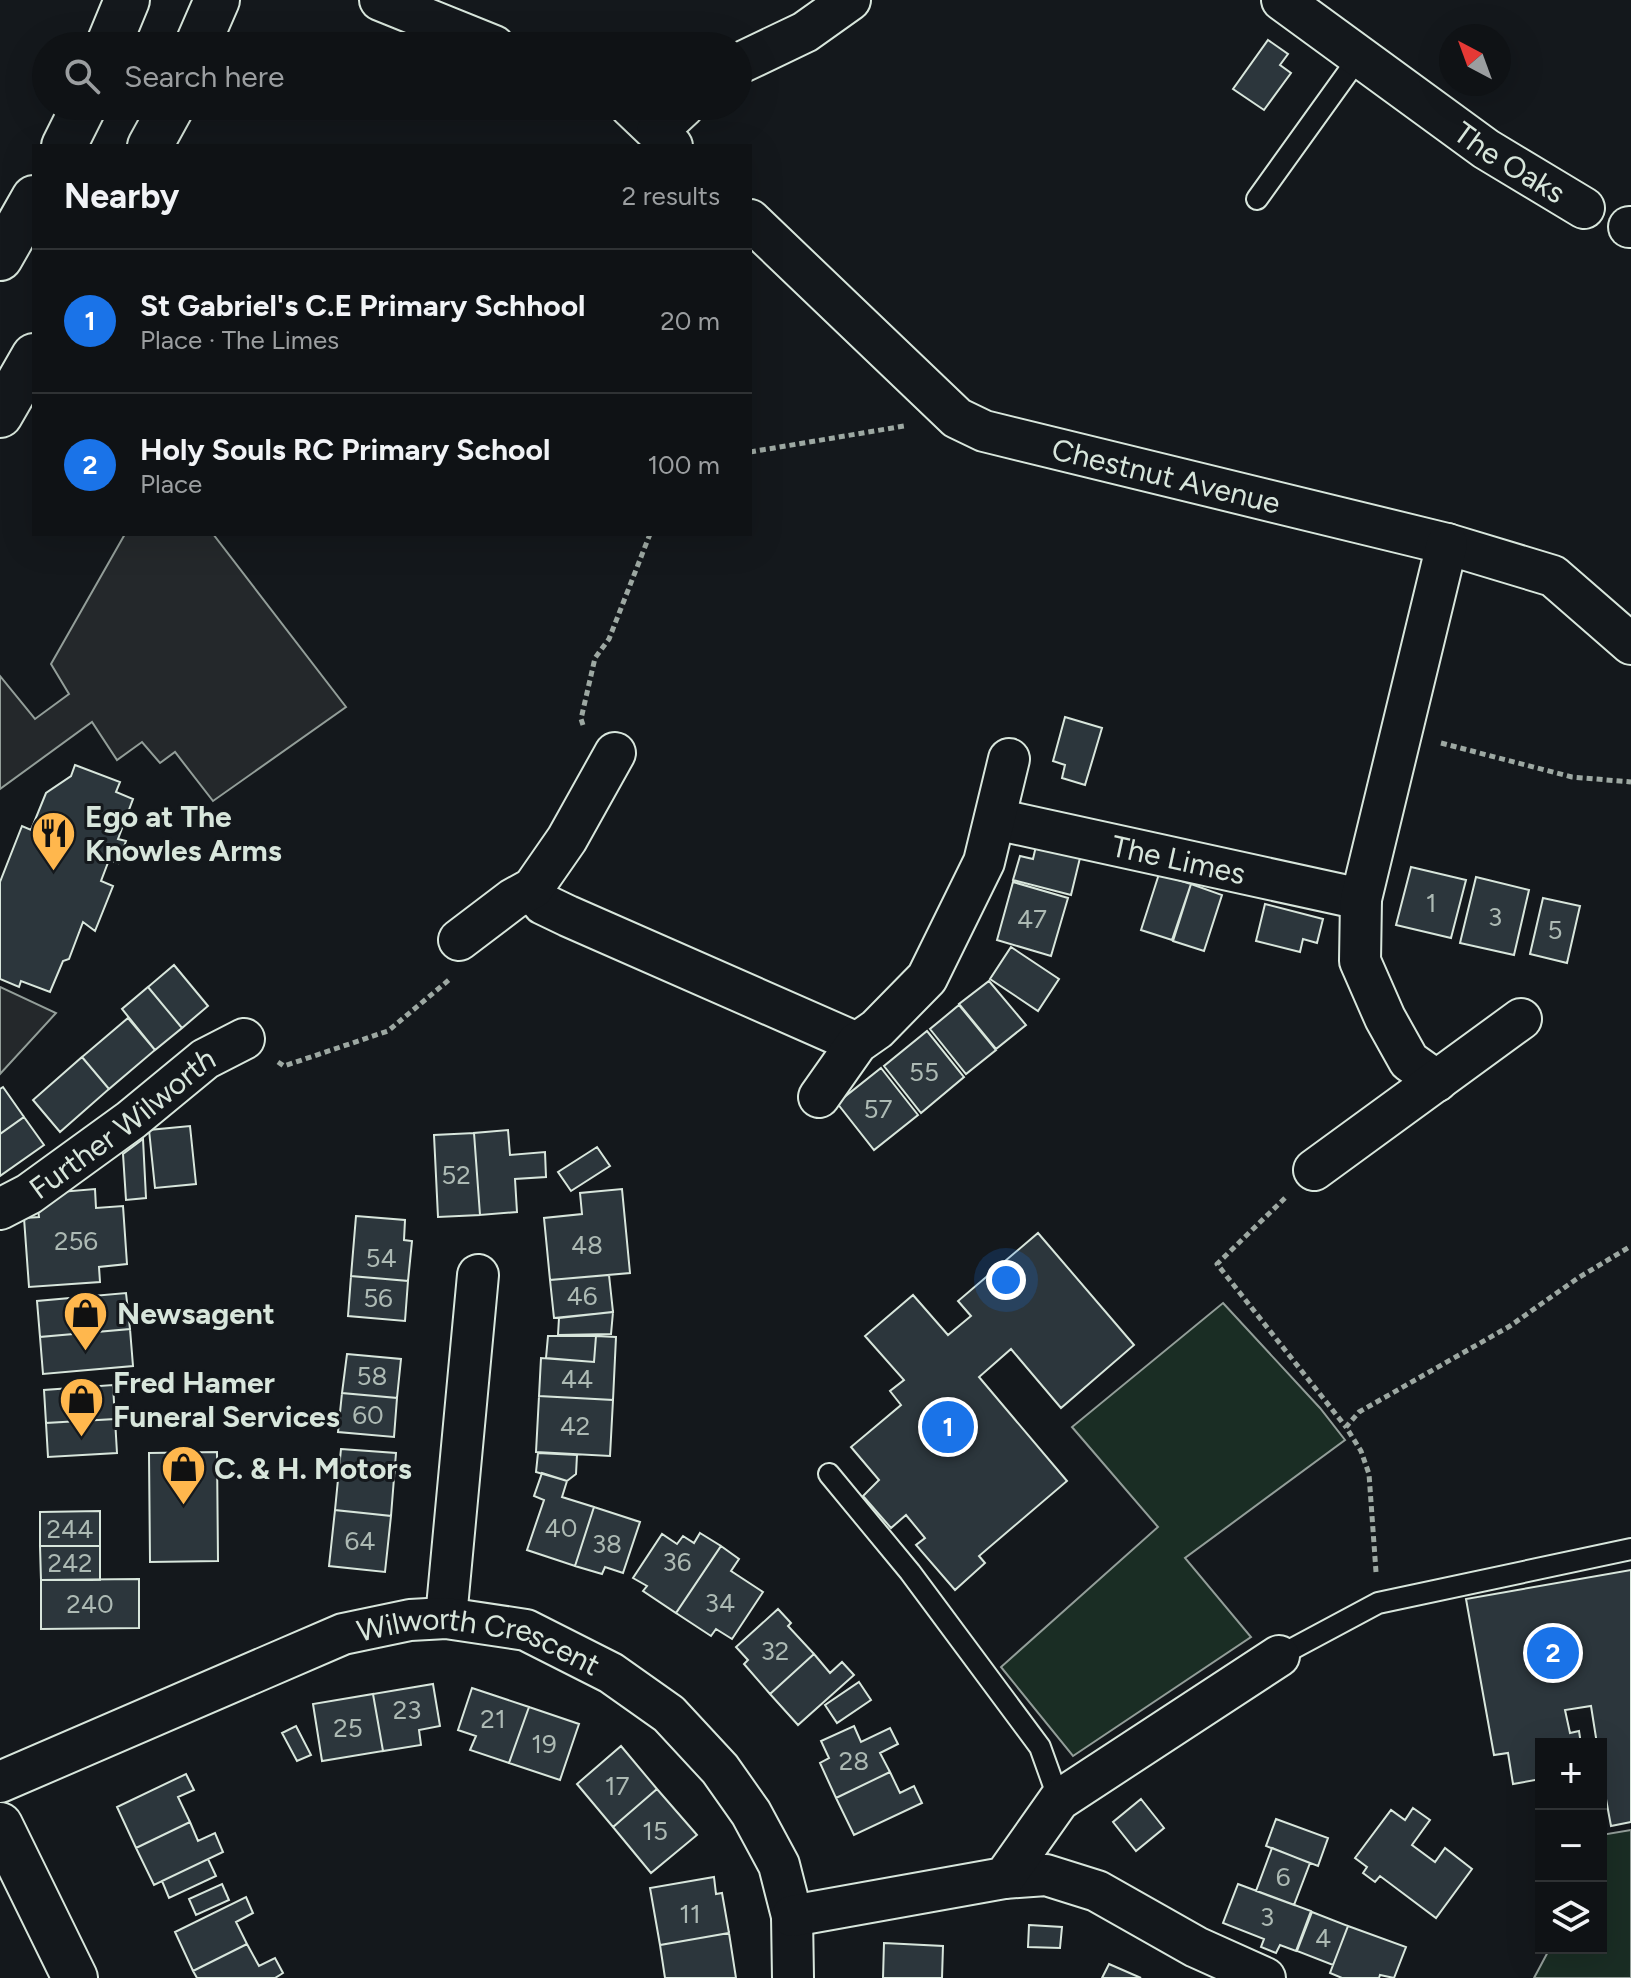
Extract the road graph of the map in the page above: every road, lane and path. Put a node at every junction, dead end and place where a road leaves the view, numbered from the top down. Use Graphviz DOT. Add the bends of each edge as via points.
graph roads {
  1 [pos="127,0"];
  2 [pos="217,0"];
  3 [pos="380,0"];
  4 [pos="850,0"];
  5 [pos="1282,0"];
  6 [pos="114,32"];
  7 [pos="203,32"];
  8 [pos="459,32"];
  9 [pos="752,57"];
  10 [pos="1359,57"];
  11 [pos="77,120"];
  12 [pos="164,120"];
  13 [pos="65,144"];
  14 [pos="151,144"];
  15 [pos="1257,199"];
  16 [pos="32,202"];
  17 [pos="1584,208"];
  18 [pos="752,222"];
  19 [pos="0,258"];
  20 [pos="32,359"];
  21 [pos="0,415"];
  22 [pos="957,418"];
  23 [pos="752,452"];
  24 [pos="649,536"];
  25 [pos="1447,544"];
  26 [pos="1631,644"];
  27 [pos="1401,733"];
  28 [pos="615,753"];
  29 [pos="1009,759"];
  30 [pos="1631,782"];
  31 [pos="995,819"];
  32 [pos="533,888"];
  33 [pos="1361,899"];
  34 [pos="464,936"];
  35 [pos="1521,1019"];
  36 [pos="244,1039"];
  37 [pos="857,1043"];
  38 [pos="1437,1081"];
  39 [pos="819,1097"];
  40 [pos="1314,1170"];
  41 [pos="0,1209"];
  42 [pos="1631,1246"];
  43 [pos="478,1275"];
  44 [pos="1346,1427"];
  45 [pos="829,1474"];
  46 [pos="1631,1549"];
  47 [pos="1363,1581"];
  48 [pos="446,1618"];
  49 [pos="1279,1656"];
  50 [pos="0,1782"];
  51 [pos="1059,1800"];
  52 [pos="0,1825"];
  53 [pos="1004,1878"];
  54 [pos="792,1916"];
  55 [pos="75,1978"];
  56 [pos="793,1978"];
  57 [pos="1265,1978"];
  1 -- 6 [label="main road"];
  2 -- 7 [label="main road"];
  3 -- 8 [label="street"];
  4 -- 9 [label="street" via="805,32"];
  5 -- 10 [label="street, The Oaks"];
  10 -- 15 [label="lane"];
  10 -- 17 [label="street, The Oaks" via="1486,149"];
  11 -- 13 [label="main road"];
  12 -- 14 [label="main road"];
  16 -- 19 [label="main road"];
  18 -- 22 [label="street, Chestnut Avenue"];
  20 -- 21 [label="main road"];
  22 -- 23 [label="path"];
  22 -- 25 [label="street, Chestnut Avenue" via="984,431"];
  24 -- 28 [label="path" via="609,639 595,658 581,719 589,739"];
  25 -- 26 [label="street, Chestnut Avenue" via="1553,576"];
  25 -- 27 [label="street"];
  27 -- 30 [label="path" via="1572,777"];
  27 -- 33 [label="street"];
  28 -- 32 [label="street"];
  29 -- 31 [label="street"];
  31 -- 33 [label="street, The Limes"];
  31 -- 37 [label="street" via="984,862 927,978"];
  32 -- 34 [label="street"];
  32 -- 37 [label="street" via="543,904 568,916"];
  33 -- 38 [label="street" via="1360,961 1409,1061"];
  34 -- 36 [label="path" via="484,951 388,1031 284,1066"];
  35 -- 38 [label="street"];
  36 -- 41 [label="street, Further Wilworth" via="205,1059 131,1120"];
  37 -- 39 [label="street"];
  38 -- 40 [label="street"];
  40 -- 44 [label="path" via="1217,1264"];
  42 -- 44 [label="path" via="1510,1326 1359,1412"];
  43 -- 48 [label="street"];
  44 -- 47 [label="path" via="1369,1474 1376,1573"];
  45 -- 51 [label="lane" via="910,1572 1040,1747"];
  46 -- 49 [label="lane" via="1378,1603"];
  48 -- 50 [label="street, Wilworth Crescent" via="343,1634"];
  48 -- 54 [label="street, Wilworth Crescent" via="526,1630 611,1673 669,1714 720,1769 751,1813 779,1865"];
  49 -- 51 [label="street"];
  51 -- 53 [label="street"];
  52 -- 55 [label="main road"];
  53 -- 54 [label="street"];
  53 -- 57 [label="street" via="1046,1875 1097,1891 1196,1947"];
  54 -- 56 [label="street, Wilworth Crescent"];
}
